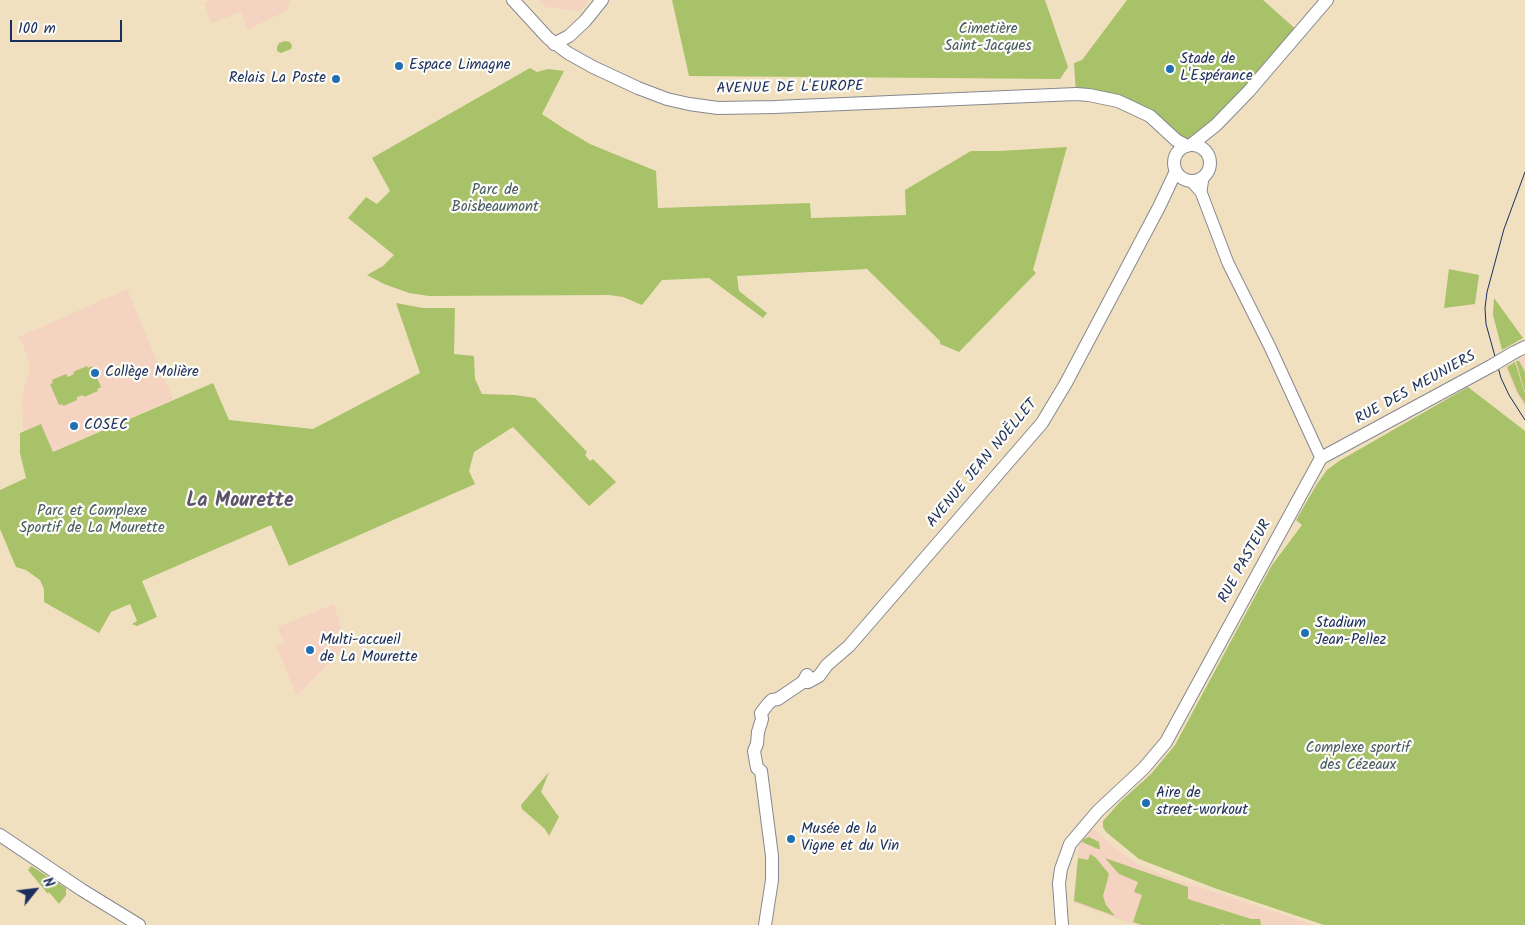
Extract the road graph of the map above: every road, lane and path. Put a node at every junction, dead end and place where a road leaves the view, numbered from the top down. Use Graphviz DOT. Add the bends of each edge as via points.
graph roads {
  1 [pos="513,0"];
  2 [pos="602,0"];
  3 [pos="1327,0"];
  4 [pos="554,44"];
  5 [pos="1099,98"];
  6 [pos="1216,125"];
  7 [pos="1189,145"];
  8 [pos="1206,152"];
  9 [pos="1176,155"];
  10 [pos="1188,177"];
  11 [pos="1525,347"];
  12 [pos="1321,458"];
  13 [pos="0,835"];
  14 [pos="138,925"];
  15 [pos="765,925"];
  16 [pos="1062,925"];
  1 -- 4 [label="main road, AVENUE DE L'EUROPE"];
  2 -- 4 [label="main road" via="580,26"];
  3 -- 6 [label="main road"];
  4 -- 5 [label="main road, AVENUE DE L'EUROPE" via="638,88 667,99 718,108 1076,94"];
  5 -- 7 [label="main road, AVENUE DE L'EUROPE" via="1118,101 1150,116 1176,140"];
  5 -- 9 [label="main road, AVENUE DE L'EUROPE" via="1145,121"];
  6 -- 7 [label="main road"];
  6 -- 8 [label="main road"];
  7 -- 8 [label="main road"];
  7 -- 9 [label="main road"];
  8 -- 10 [label="main road" via="1209,167"];
  9 -- 10 [label="main road" via="1174,166"];
  10 -- 12 [label="street" via="1201,192 1228,263"];
  10 -- 15 [label="main road, AVENUE JEAN NOËLLET" via="1174,187 1159,207 1042,423 849,646 827,665 805,677 803,682 772,700 761,714 758,744 772,856"];
  11 -- 12 [label="main road, RUE DES MEUNIERS, bridge"];
  12 -- 16 [label="main road, RUE PASTEUR" via="1166,742 1070,844 1059,883"];
  13 -- 14 [label="main road"];
}
